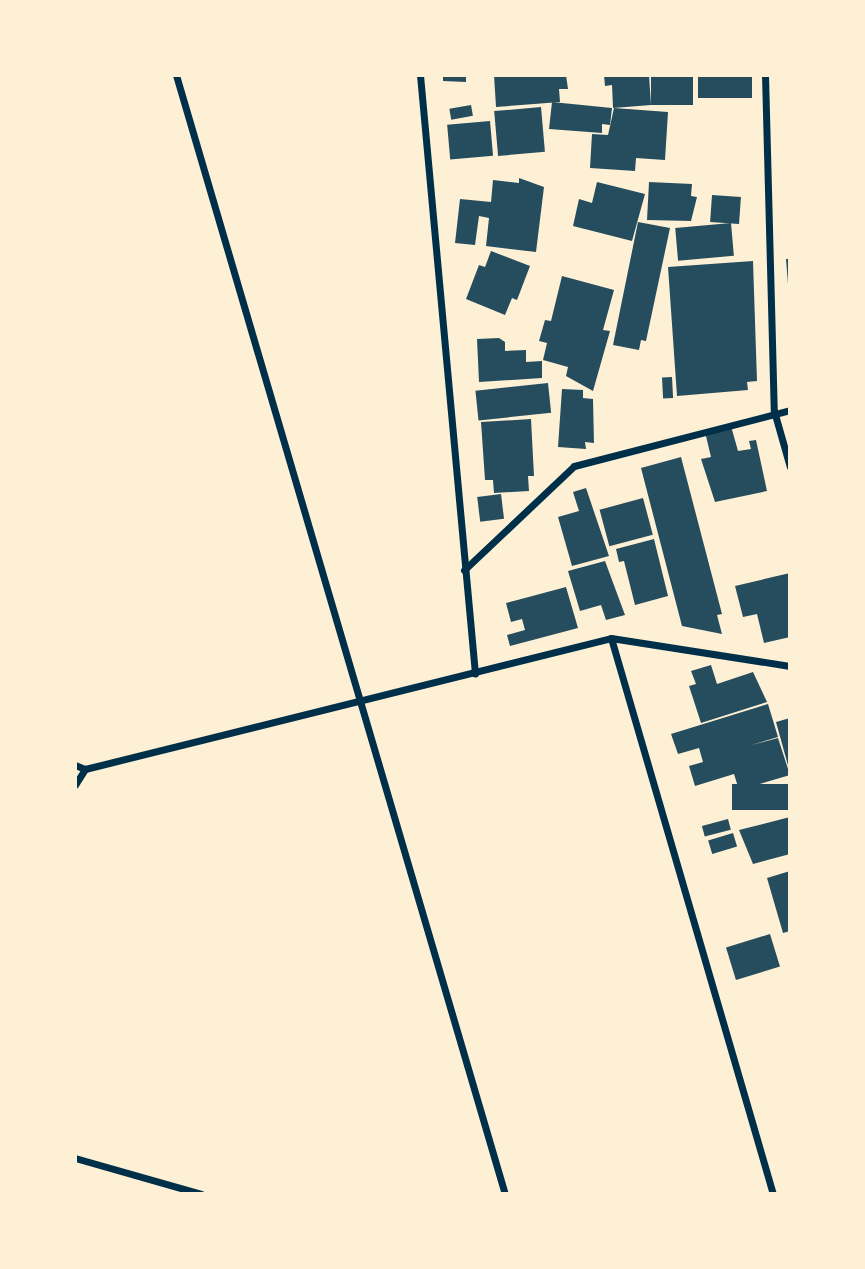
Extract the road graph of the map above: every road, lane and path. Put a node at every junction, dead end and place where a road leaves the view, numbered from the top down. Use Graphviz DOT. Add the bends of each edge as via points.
graph roads {
  1 [pos="176,75"];
  2 [pos="419,75"];
  3 [pos="765,75"];
  4 [pos="790,410"];
  5 [pos="774,411"];
  6 [pos="790,467"];
  7 [pos="464,570"];
  8 [pos="611,638"];
  9 [pos="790,666"];
  10 [pos="475,673"];
  11 [pos="359,700"];
  12 [pos="75,765"];
  13 [pos="85,769"];
  14 [pos="75,785"];
  15 [pos="75,1158"];
  16 [pos="201,1194"];
  17 [pos="505,1194"];
  18 [pos="772,1194"];
  1 -- 11 [label="street"];
  2 -- 7 [label="street"];
  3 -- 5 [label="street"];
  4 -- 5 [label="street"];
  5 -- 6 [label="street"];
  5 -- 7 [label="street" via="574,466"];
  7 -- 10 [label="street"];
  8 -- 9 [label="street"];
  8 -- 10 [label="street"];
  8 -- 18 [label="street"];
  10 -- 11 [label="street"];
  11 -- 13 [label="street"];
  11 -- 17 [label="street"];
  12 -- 13 [label="street"];
  13 -- 14 [label="street"];
  15 -- 16 [label="street"];
}
